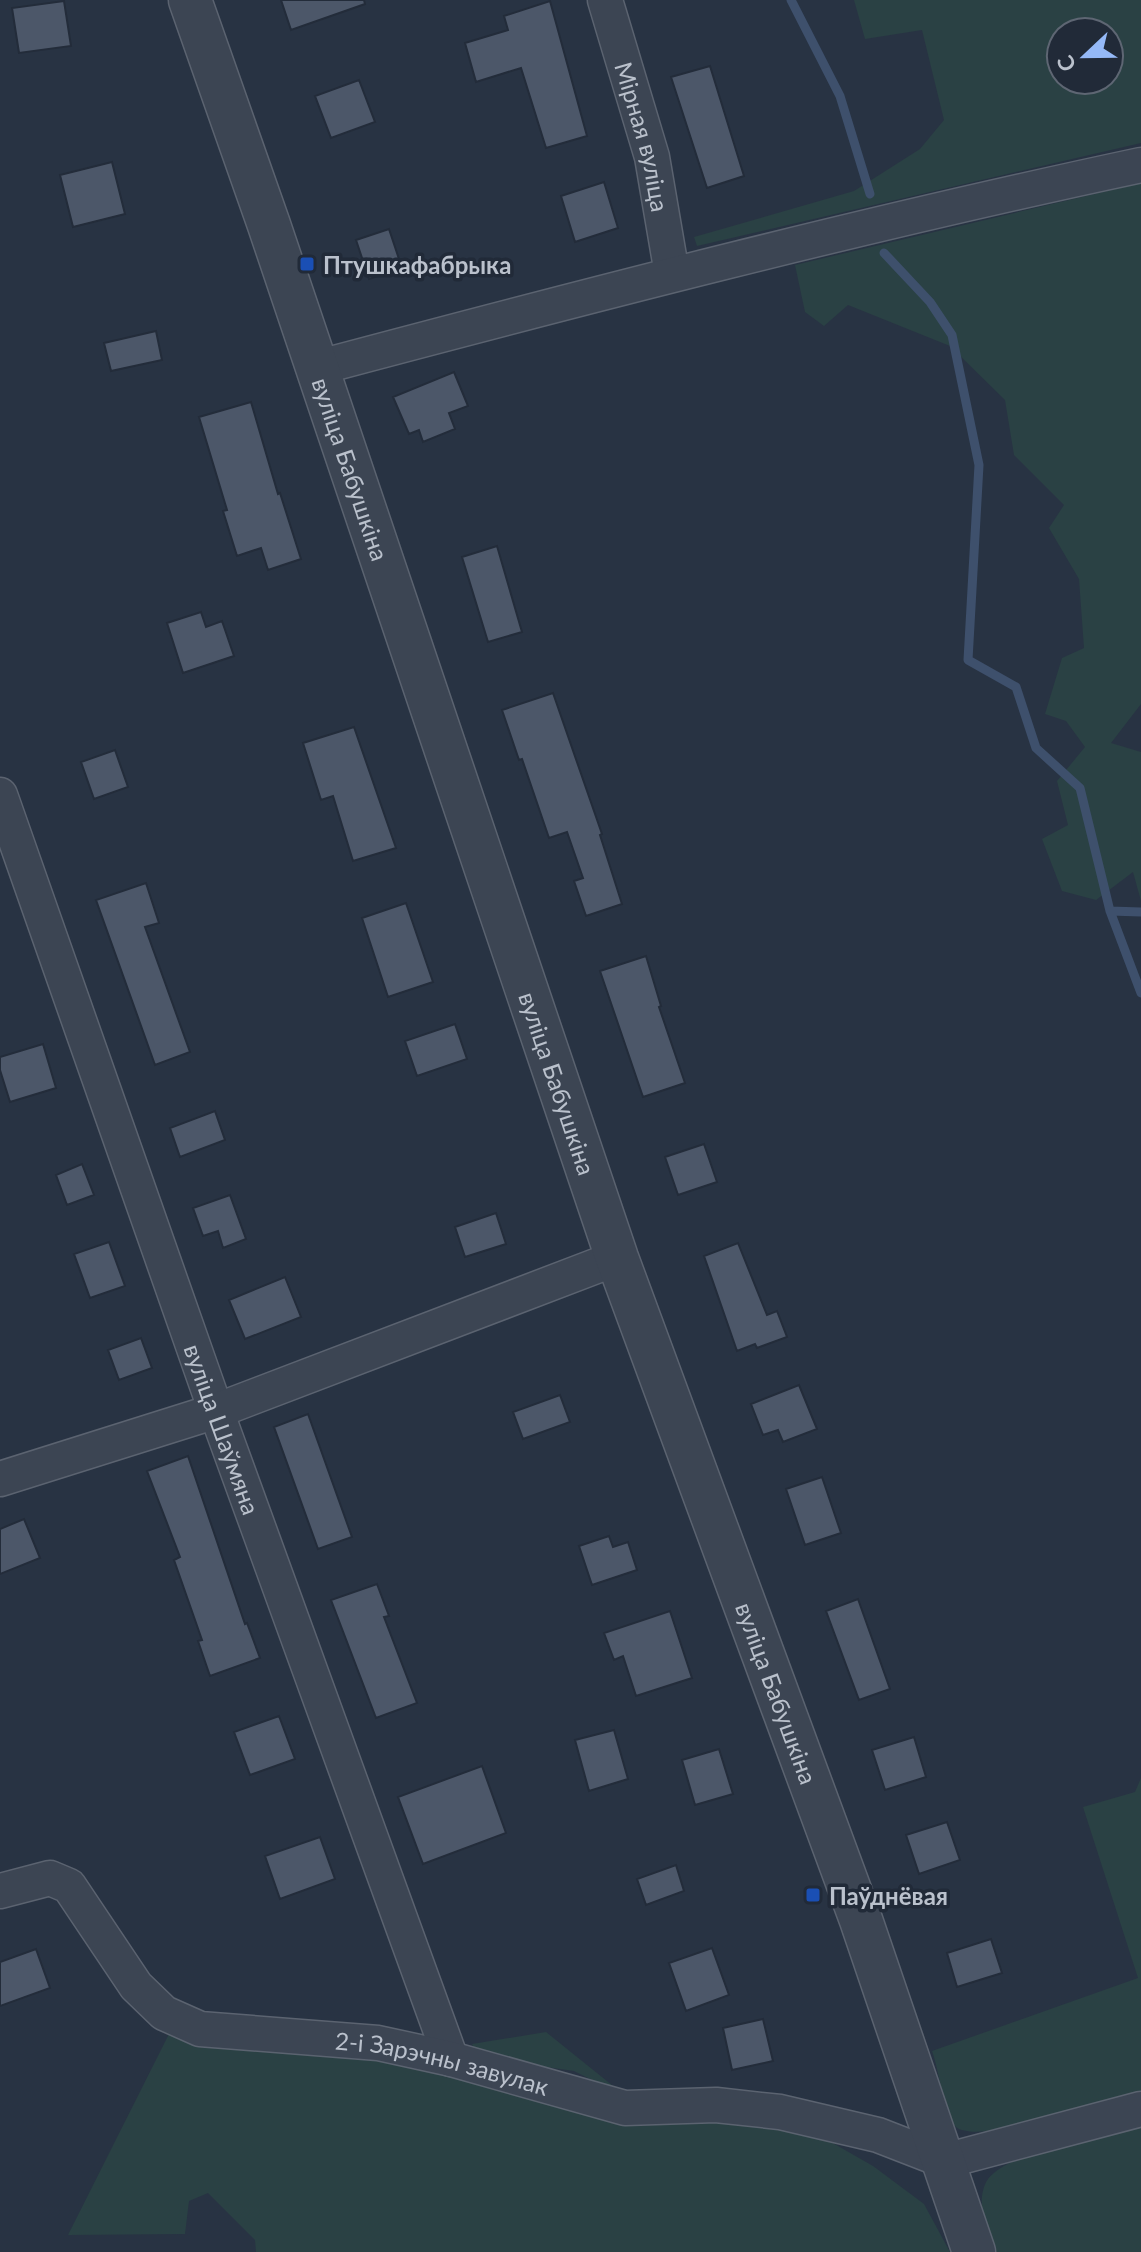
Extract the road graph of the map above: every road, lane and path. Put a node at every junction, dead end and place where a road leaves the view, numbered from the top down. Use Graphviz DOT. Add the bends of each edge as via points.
graph roads {
  1 [pos="190,0"];
  2 [pos="605,0"];
  3 [pos="1141,165"];
  4 [pos="672,274"];
  5 [pos="316,368"];
  6 [pos="0,795"];
  7 [pos="617,1258"];
  8 [pos="216,1411"];
  9 [pos="0,1479"];
  10 [pos="0,1891"];
  11 [pos="451,2059"];
  12 [pos="1141,2109"];
  13 [pos="945,2161"];
  14 [pos="974,2252"];
  1 -- 5 [label="street, вуліца Бабушкіна"];
  2 -- 4 [label="street, Мірная вуліца" via="652,157"];
  3 -- 4 [label="street"];
  4 -- 5 [label="street"];
  5 -- 7 [label="street, вуліца Бабушкіна"];
  6 -- 8 [label="street, вуліца Шаўмяна"];
  7 -- 8 [label="street"];
  7 -- 13 [label="street, вуліца Бабушкіна"];
  8 -- 9 [label="street"];
  8 -- 11 [label="street, вуліца Шаўмяна"];
  10 -- 11 [label="street, 2-і Зарэчны завулак" via="50,1878 69,1886 136,1986 164,2013 200,2029 378,2043"];
  11 -- 13 [label="street, 2-і Зарэчны завулак" via="625,2108 716,2105 780,2112 878,2135"];
  12 -- 13 [label="street"];
  13 -- 14 [label="street, вуліца Бабушкіна"];
}
